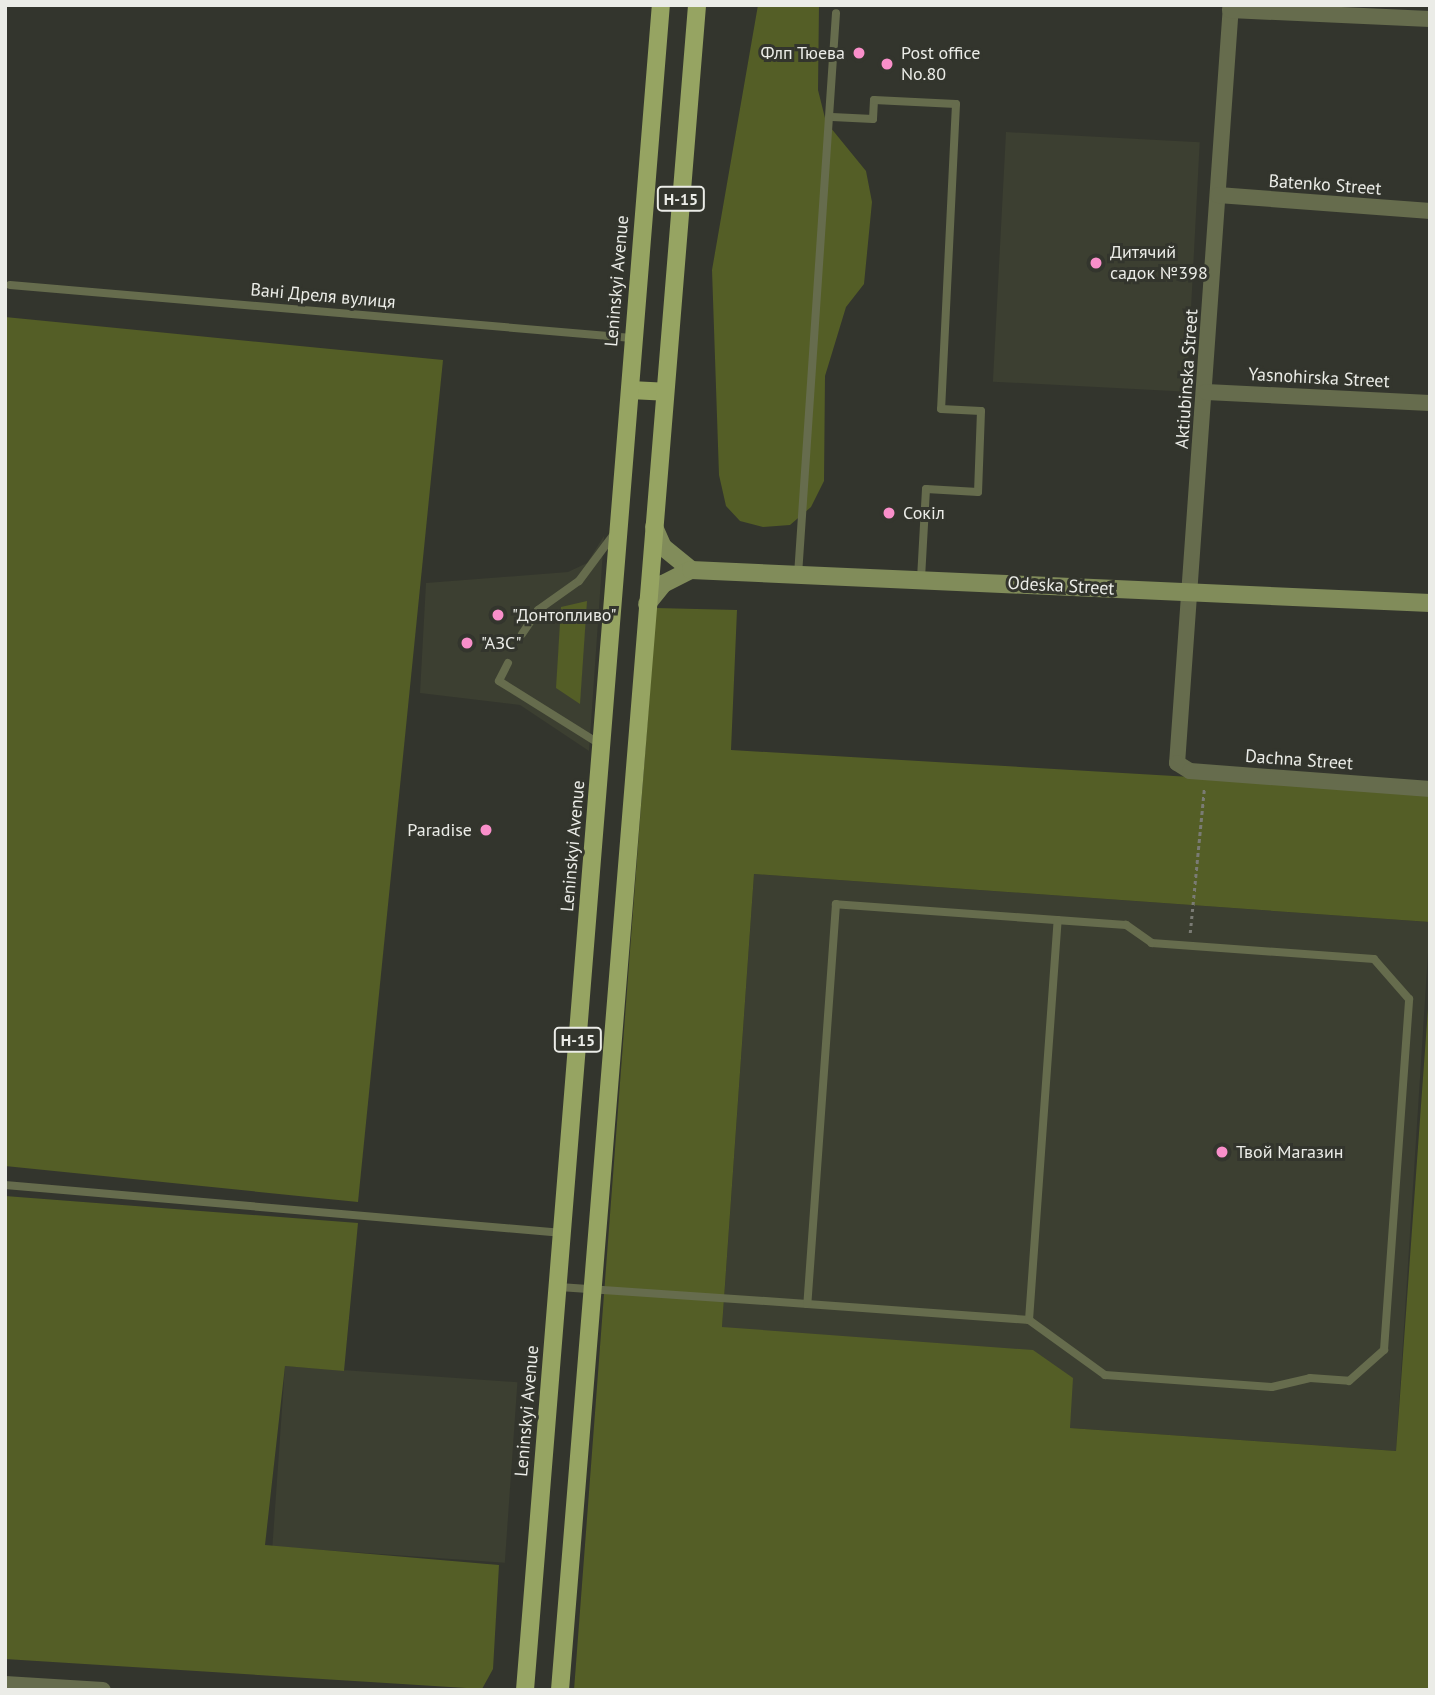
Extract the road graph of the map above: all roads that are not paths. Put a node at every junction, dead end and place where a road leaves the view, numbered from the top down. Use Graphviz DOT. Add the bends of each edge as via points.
graph roads {
  1 [pos="661,5"];
  2 [pos="696,5"];
  3 [pos="1231,8"];
  4 [pos="836,13"];
  5 [pos="1430,19"];
  6 [pos="832,117"];
  7 [pos="1218,195"];
  8 [pos="1430,211"];
  9 [pos="10,285"];
  10 [pos="632,338"];
  11 [pos="630,390"];
  12 [pos="665,392"];
  13 [pos="1206,392"];
  14 [pos="1430,403"];
  15 [pos="619,526"];
  16 [pos="654,527"];
  17 [pos="691,570"];
  18 [pos="798,575"];
  19 [pos="921,579"];
  20 [pos="1193,592"];
  21 [pos="1430,603"];
  22 [pos="647,604"];
  23 [pos="522,634"];
  24 [pos="508,663"];
  25 [pos="602,745"];
  26 [pos="1175,754"];
  27 [pos="1430,789"];
  28 [pos="1058,920"];
  29 [pos="5,1185"];
  30 [pos="563,1233"];
  31 [pos="559,1287"];
  32 [pos="591,1289"];
  33 [pos="807,1304"];
  34 [pos="1029,1320"];
  35 [pos="5,1684"];
  36 [pos="103,1690"];
  37 [pos="525,1690"];
  38 [pos="560,1690"];
  1 -- 10 [label="main road, Leninskyi Avenue / Н-15"];
  2 -- 12 [label="main road, Н-15"];
  3 -- 5 [label="street"];
  3 -- 7 [label="street, Aktiubinska Street"];
  4 -- 6 [label="lane"];
  6 -- 18 [label="lane"];
  6 -- 19 [label="lane" via="873,119 874,100 956,104 941,409 981,411 978,492 926,488"];
  7 -- 8 [label="street, Batenko Street"];
  7 -- 13 [label="street, Aktiubinska Street"];
  9 -- 10 [label="lane, Вані Дреля вулиця"];
  10 -- 11 [label="main road, Leninskyi Avenue / Н-15"];
  11 -- 12 [label="main road"];
  11 -- 15 [label="main road, Leninskyi Avenue / Н-15"];
  12 -- 16 [label="main road, Н-15"];
  13 -- 14 [label="street, Yasnohirska Street"];
  13 -- 20 [label="street, Aktiubinska Street"];
  15 -- 23 [label="lane" via="579,581 538,610"];
  15 -- 25 [label="main road, Leninskyi Avenue / Н-15"];
  16 -- 17 [label="street" via="663,547"];
  16 -- 22 [label="main road, Н-15"];
  17 -- 18 [label="street, Odeska Street"];
  17 -- 22 [label="street" via="663,584"];
  18 -- 19 [label="street, Odeska Street"];
  19 -- 20 [label="street, Odeska Street"];
  20 -- 21 [label="street, Odeska Street"];
  20 -- 26 [label="street, Aktiubinska Street"];
  22 -- 32 [label="main road, Н-15"];
  24 -- 25 [label="lane" via="499,681"];
  25 -- 30 [label="main road, Leninskyi Avenue / Н-15"];
  26 -- 27 [label="street, Dachna Street" via="1182,769 1206,773"];
  28 -- 33 [label="lane" via="836,904"];
  28 -- 34 [label="lane"];
  28 -- 34 [label="lane" via="1126,925 1152,943 1374,959 1409,999 1384,1350 1349,1381 1310,1378 1272,1387 1105,1375"];
  29 -- 30 [label="lane"];
  30 -- 31 [label="main road, Leninskyi Avenue / Н-15"];
  31 -- 32 [label="lane"];
  31 -- 37 [label="main road, Leninskyi Avenue / Н-15"];
  32 -- 33 [label="lane"];
  32 -- 38 [label="main road, Н-15"];
  33 -- 34 [label="lane"];
  35 -- 36 [label="street"];
}
